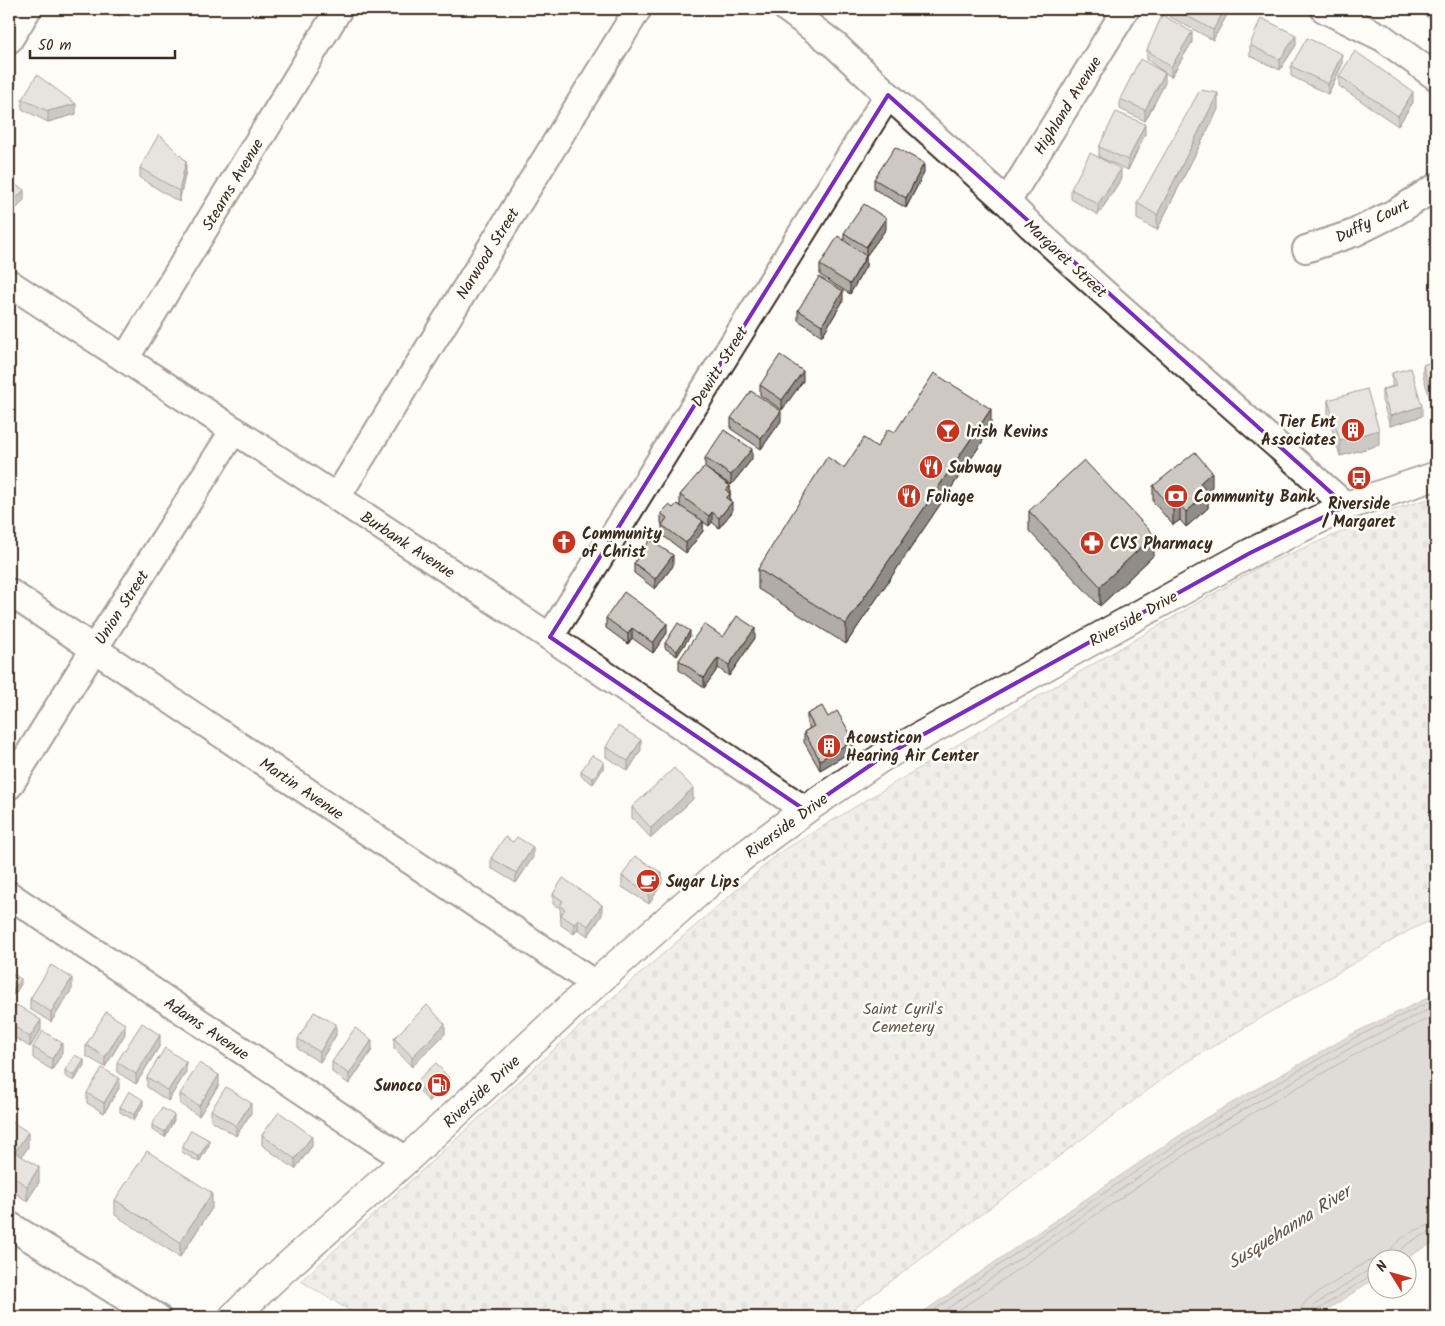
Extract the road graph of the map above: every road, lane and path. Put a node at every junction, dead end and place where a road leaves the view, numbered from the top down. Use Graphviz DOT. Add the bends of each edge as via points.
graph roads {
  1 [pos="28,9"];
  2 [pos="338,9"];
  3 [pos="638,9"];
  4 [pos="787,9"];
  5 [pos="1126,9"];
  6 [pos="1324,9"];
  7 [pos="9,40"];
  8 [pos="1436,77"];
  9 [pos="888,95"];
  10 [pos="1436,187"];
  11 [pos="1007,202"];
  12 [pos="1306,249"];
  13 [pos="9,283"];
  14 [pos="125,359"];
  15 [pos="234,430"];
  16 [pos="1436,476"];
  17 [pos="337,498"];
  18 [pos="1346,506"];
  19 [pos="9,592"];
  20 [pos="550,637"];
  21 [pos="94,649"];
  22 [pos="9,786"];
  23 [pos="805,810"];
  24 [pos="9,896"];
  25 [pos="595,984"];
  26 [pos="406,1160"];
  27 [pos="9,1225"];
  28 [pos="157,1317"];
  29 [pos="234,1317"];
  1 -- 7 [label="street"];
  2 -- 14 [label="street, Stearns Avenue"];
  3 -- 17 [label="street, Narwood Street"];
  4 -- 9 [label="street, Margaret Street" via="835,45"];
  5 -- 11 [label="street, Highland Avenue"];
  6 -- 8 [label="street" via="1383,38"];
  9 -- 11 [label="street, Margaret Street"];
  9 -- 20 [label="street, Dewitt Street"];
  10 -- 12 [label="street, Duffy Court" via="1354,233"];
  11 -- 18 [label="street, Margaret Street" via="1101,290"];
  13 -- 14 [label="street, Burbank Avenue"];
  14 -- 15 [label="street, Burbank Avenue"];
  15 -- 17 [label="street, Burbank Avenue"];
  15 -- 21 [label="street, Union Street"];
  16 -- 18 [label="main road, Riverside Drive"];
  17 -- 20 [label="street, Burbank Avenue"];
  18 -- 23 [label="main road, Riverside Drive" via="1250,553 888,754"];
  19 -- 21 [label="street, Martin Avenue"];
  20 -- 23 [label="street, Burbank Avenue"];
  21 -- 22 [label="street, Union Street"];
  21 -- 25 [label="street, Martin Avenue"];
  23 -- 25 [label="main road, Riverside Drive" via="718,875"];
  24 -- 26 [label="street, Adams Avenue"];
  25 -- 26 [label="main road, Riverside Drive"];
  26 -- 29 [label="main road, Riverside Drive"];
  27 -- 28 [label="street"];
}
